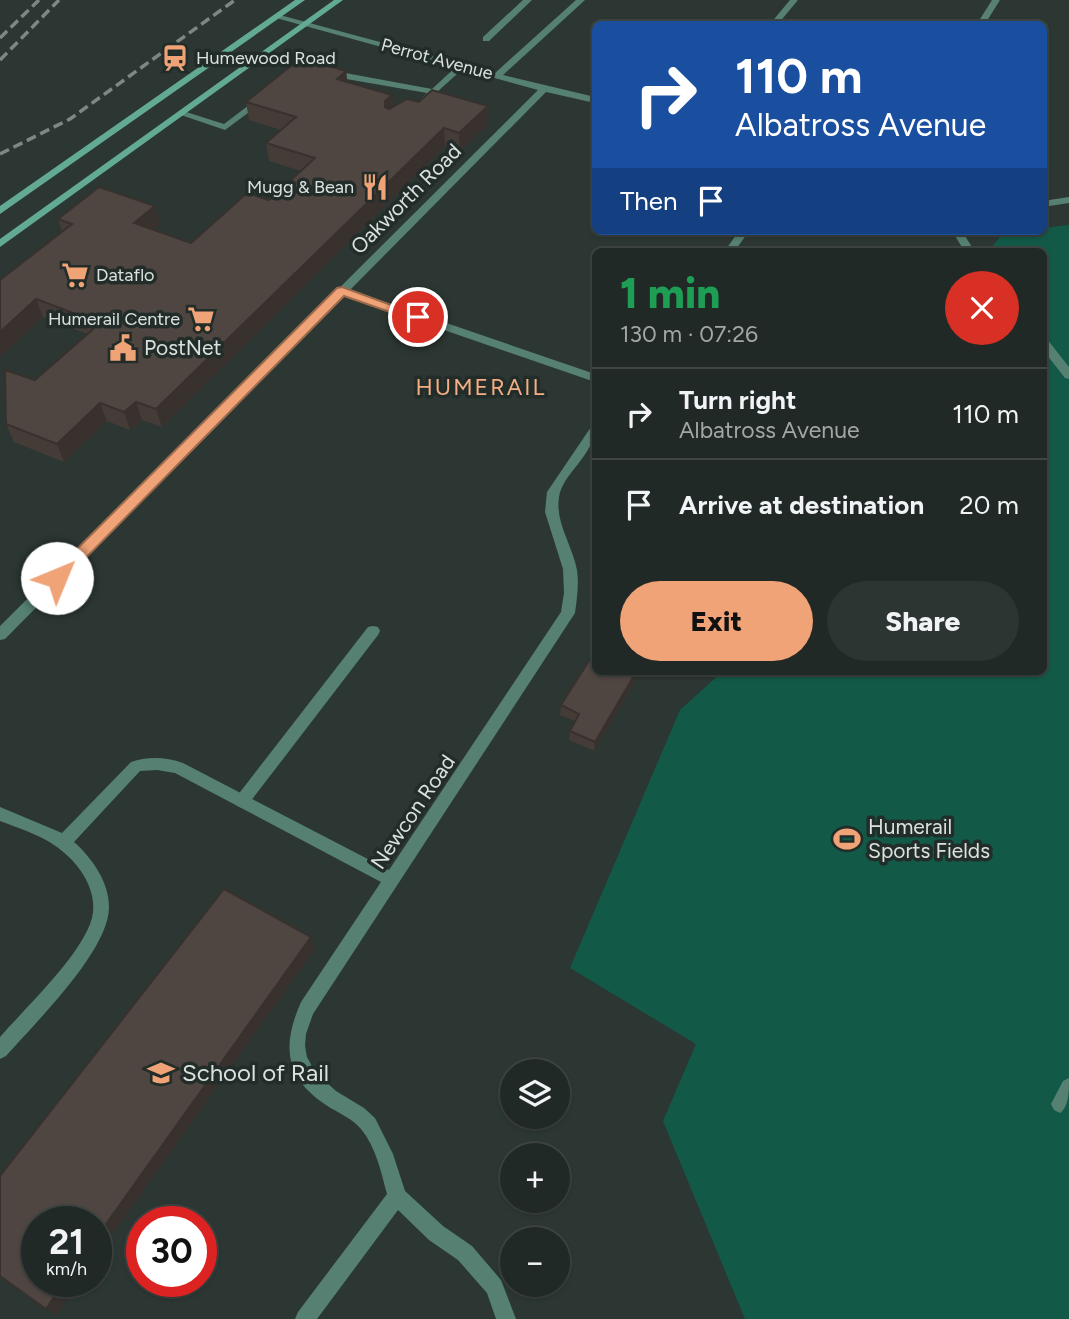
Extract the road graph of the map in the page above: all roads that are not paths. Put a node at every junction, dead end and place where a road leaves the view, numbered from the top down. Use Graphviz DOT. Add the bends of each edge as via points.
graph roads {
  1 [pos="301,0"];
  2 [pos="339,0"];
  3 [pos="528,0"];
  4 [pos="581,0"];
  5 [pos="794,0"];
  6 [pos="996,0"];
  7 [pos="279,16"];
  8 [pos="776,21"];
  9 [pos="983,21"];
  10 [pos="308,24"];
  11 [pos="486,39"];
  12 [pos="462,66"];
  13 [pos="316,71"];
  14 [pos="497,76"];
  15 [pos="544,89"];
  16 [pos="434,92"];
  17 [pos="269,93"];
  18 [pos="592,99"];
  19 [pos="420,102"];
  20 [pos="183,114"];
  21 [pos="1069,200"];
  22 [pos="1047,203"];
  23 [pos="0,211"];
  24 [pos="0,244"];
  25 [pos="342,291"];
  26 [pos="1047,347"];
  27 [pos="1069,375"];
  28 [pos="592,377"];
  29 [pos="592,434"];
  30 [pos="373,631"];
  31 [pos="0,635"];
  32 [pos="242,801"];
  33 [pos="0,814"];
  34 [pos="63,843"];
  35 [pos="392,880"];
  36 [pos="0,1050"];
  37 [pos="1069,1087"];
  38 [pos="1060,1104"];
  39 [pos="397,1196"];
  40 [pos="305,1319"];
  41 [pos="506,1319"];
  1 -- 7 [label="main road"];
  2 -- 10 [label="main road"];
  3 -- 11 [label="street"];
  4 -- 14 [label="street"];
  5 -- 8 [label="street"];
  6 -- 9 [label="street"];
  7 -- 10 [label="street, Perrot Avenue"];
  7 -- 23 [label="main road"];
  10 -- 12 [label="street, Perrot Avenue"];
  10 -- 20 [label="main road"];
  12 -- 14 [label="street, Perrot Avenue"];
  12 -- 16 [label="street"];
  13 -- 16 [label="street"];
  14 -- 15 [label="street, Perrot Avenue"];
  15 -- 18 [label="street, Perrot Avenue"];
  15 -- 25 [label="street, Oakworth Road"];
  16 -- 19 [label="street"];
  17 -- 20 [label="street" via="225,130"];
  20 -- 24 [label="main road"];
  21 -- 22 [label="street"];
  25 -- 28 [label="street"];
  25 -- 31 [label="street, Oakworth Road"];
  26 -- 27 [label="street"];
  29 -- 35 [label="street, Newcon Road" via="553,492 551,512 570,569 568,613"];
  30 -- 32 [label="street"];
  32 -- 34 [label="street" via="178,767 149,762 136,766"];
  32 -- 35 [label="street"];
  33 -- 34 [label="street"];
  34 -- 36 [label="street" via="88,868 101,898 100,918 85,948"];
  35 -- 39 [label="street, Newcon Road" via="307,1008 295,1043 299,1064 312,1081 363,1118 378,1138"];
  37 -- 38 [label="street"];
  39 -- 40 [label="street"];
  39 -- 41 [label="street" via="465,1253 494,1287"];
}
